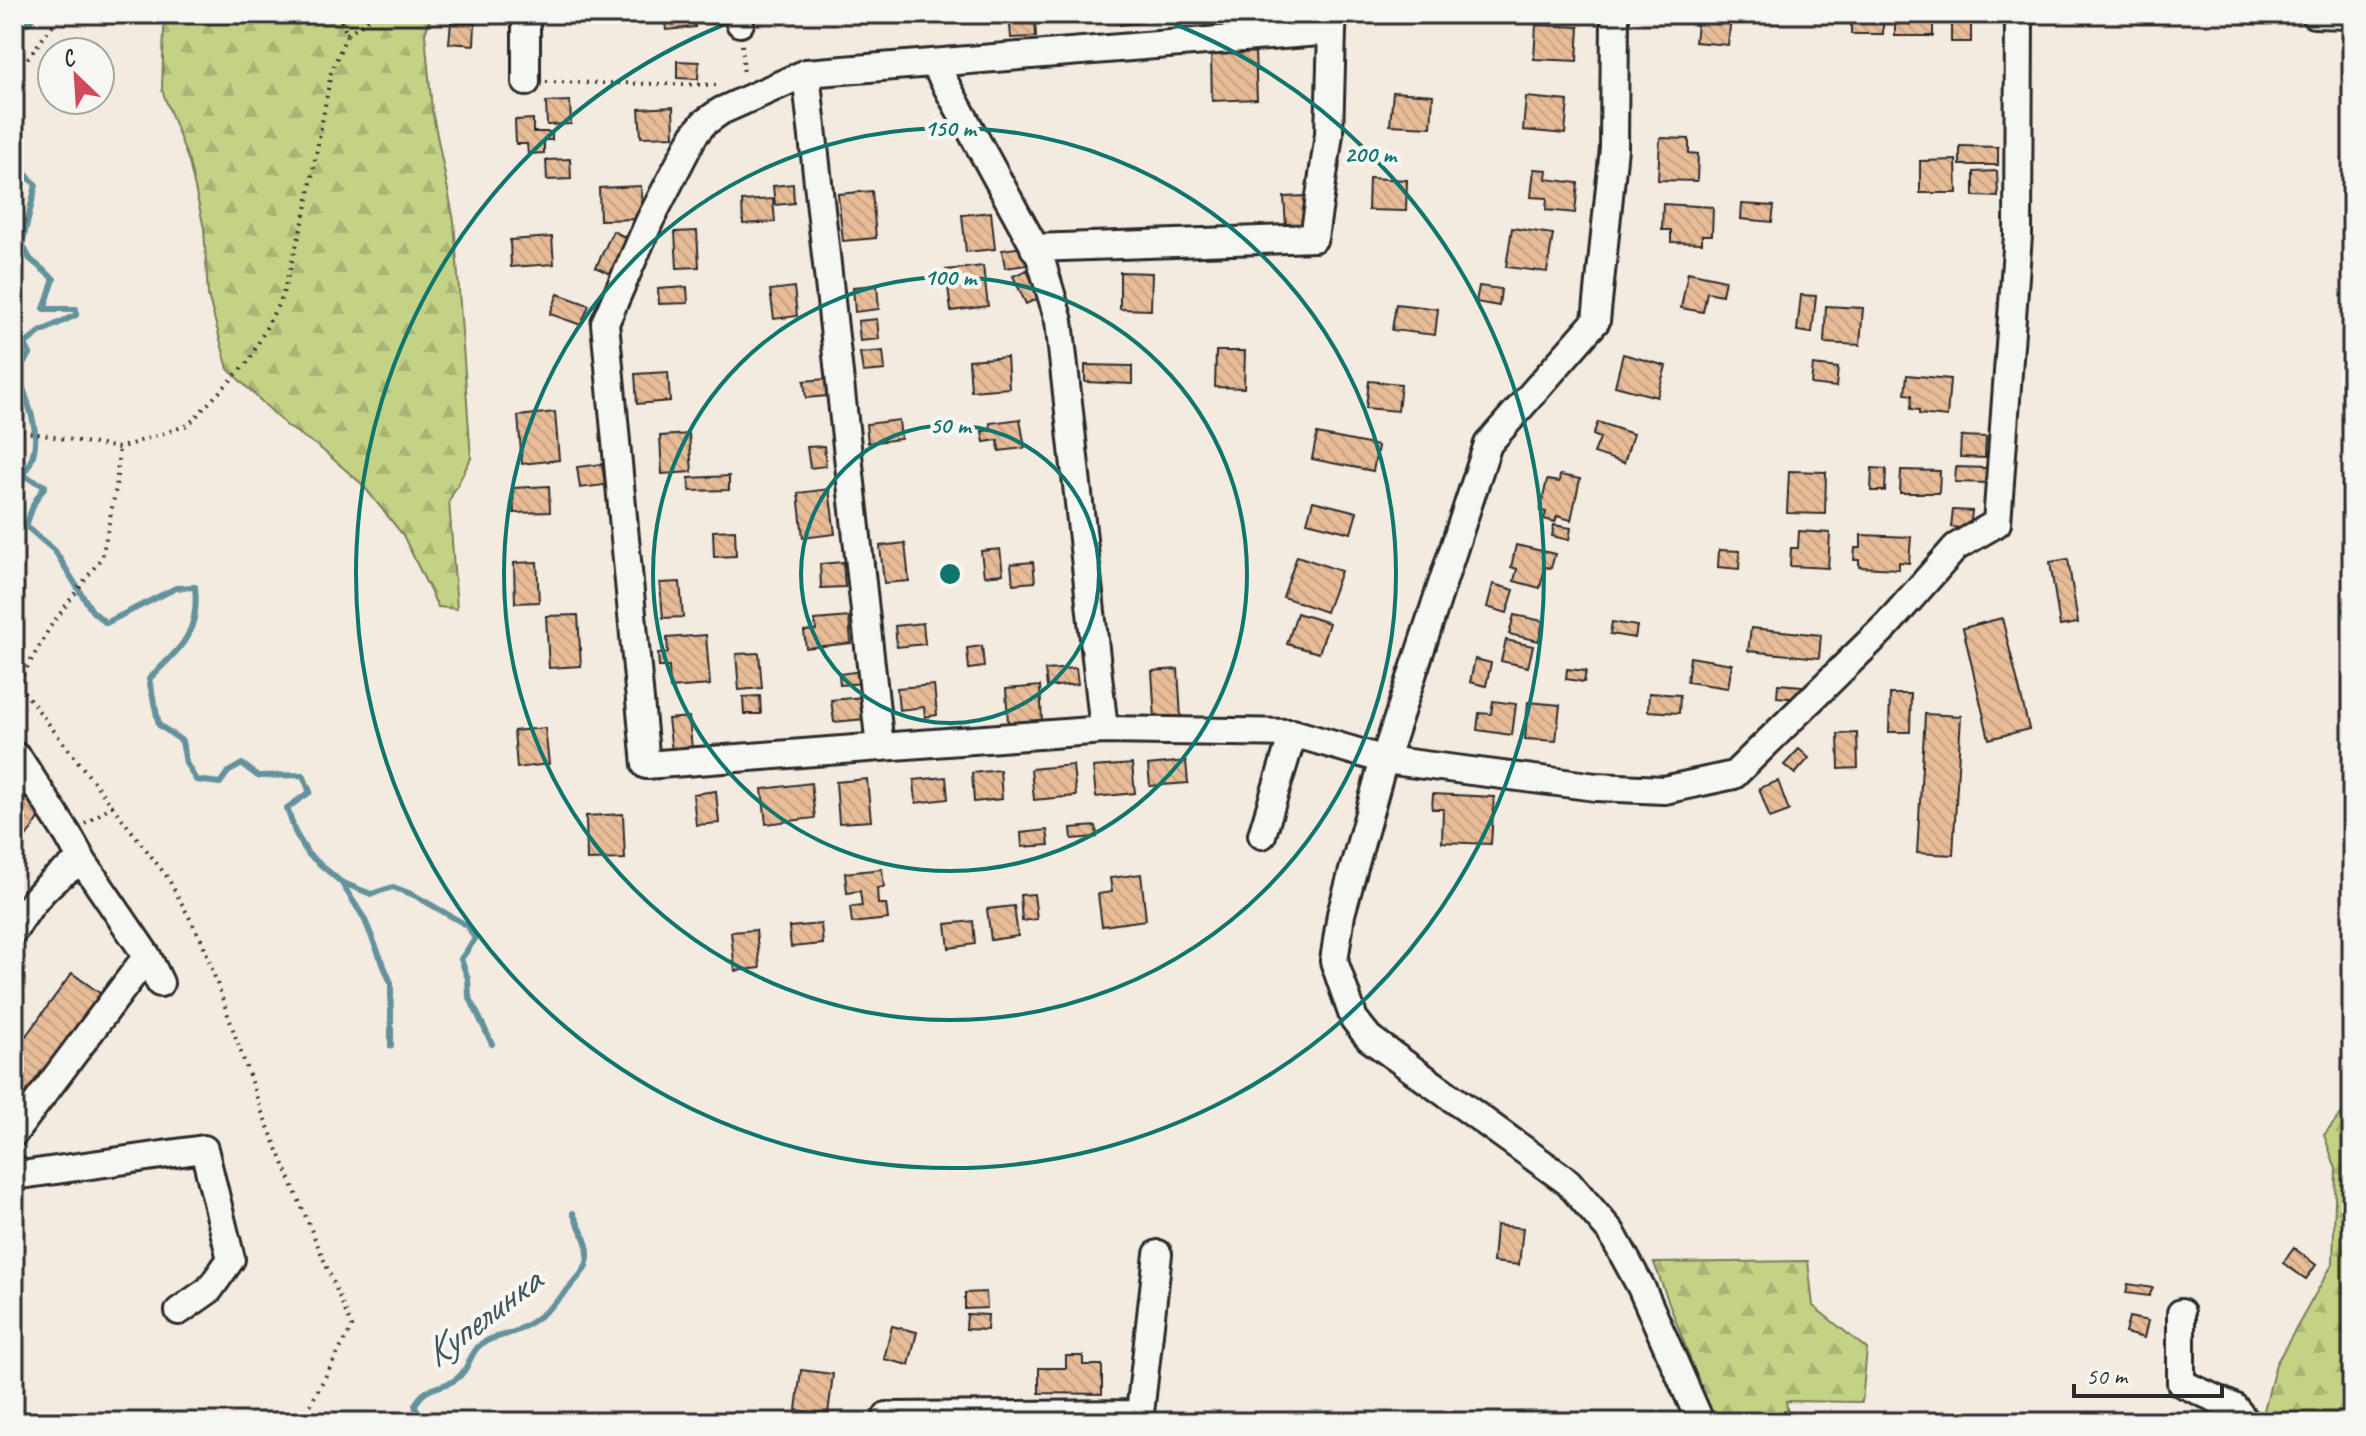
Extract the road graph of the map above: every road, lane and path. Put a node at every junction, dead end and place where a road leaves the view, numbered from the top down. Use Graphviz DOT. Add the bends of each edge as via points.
graph roads {
  1 [pos="61,14"];
  2 [pos="338,14"];
  3 [pos="376,14"];
  4 [pos="526,14"];
  5 [pos="1615,14"];
  6 [pos="2019,14"];
  7 [pos="2314,14"];
  8 [pos="2352,15"];
  9 [pos="738,18"];
  10 [pos="1332,23"];
  11 [pos="347,34"];
  12 [pos="934,63"];
  13 [pos="14,65"];
  14 [pos="806,73"];
  15 [pos="526,82"];
  16 [pos="729,85"];
  17 [pos="745,85"];
  18 [pos="1034,248"];
  19 [pos="16,432"];
  20 [pos="119,448"];
  21 [pos="16,681"];
  22 [pos="1104,730"];
  23 [pos="1293,733"];
  24 [pos="880,747"];
  25 [pos="14,755"];
  26 [pos="1385,760"];
  27 [pos="113,805"];
  28 [pos="68,835"];
  29 [pos="1262,835"];
  30 [pos="83,862"];
  31 [pos="18,915"];
  32 [pos="147,956"];
  33 [pos="160,983"];
  34 [pos="14,1133"];
  35 [pos="14,1168"];
  36 [pos="1158,1254"];
  37 [pos="179,1311"];
  38 [pos="2181,1313"];
  39 [pos="1139,1418"];
  40 [pos="301,1422"];
  41 [pos="887,1422"];
  42 [pos="1698,1422"];
  43 [pos="2246,1422"];
  1 -- 13 [label="path" via="24,63"];
  2 -- 11 [label="path"];
  3 -- 11 [label="path"];
  4 -- 15 [label="street"];
  5 -- 26 [label="street" via="1614,148 1596,321 1488,444"];
  6 -- 26 [label="street" via="2018,235 1997,523 1956,547 1886,626 1734,775 1664,790 1596,787"];
  7 -- 8 [label="street"];
  9 -- 17 [label="path"];
  10 -- 12 [label="street"];
  10 -- 18 [label="street" via="1329,134 1314,238"];
  11 -- 20 [label="path" via="331,73 305,215 282,297 249,361 188,425"];
  12 -- 14 [label="street"];
  12 -- 18 [label="street"];
  14 -- 24 [label="street"];
  14 -- 24 [label="street" via="721,111 694,135 605,323 646,765"];
  15 -- 16 [label="path"];
  18 -- 22 [label="street" via="1059,321"];
  19 -- 20 [label="path"];
  20 -- 21 [label="path" via="102,557"];
  21 -- 27 [label="path"];
  22 -- 23 [label="street"];
  22 -- 24 [label="street"];
  23 -- 26 [label="street"];
  23 -- 29 [label="street"];
  25 -- 28 [label="street"];
  26 -- 42 [label="street" via="1341,914 1334,961 1354,1019 1369,1038 1577,1192 1611,1232 1641,1287"];
  27 -- 28 [label="path"];
  27 -- 40 [label="path" via="168,878 203,943 261,1110 352,1327"];
  28 -- 30 [label="street"];
  30 -- 31 [label="street" via="62,871"];
  30 -- 32 [label="street"];
  32 -- 33 [label="street"];
  32 -- 34 [label="street"];
  35 -- 37 [label="street" via="21,1175 204,1149 231,1259 209,1290"];
  36 -- 39 [label="street"];
  38 -- 43 [label="street" via="2181,1383 2234,1407"];
  39 -- 41 [label="street" via="887,1416"];
}
